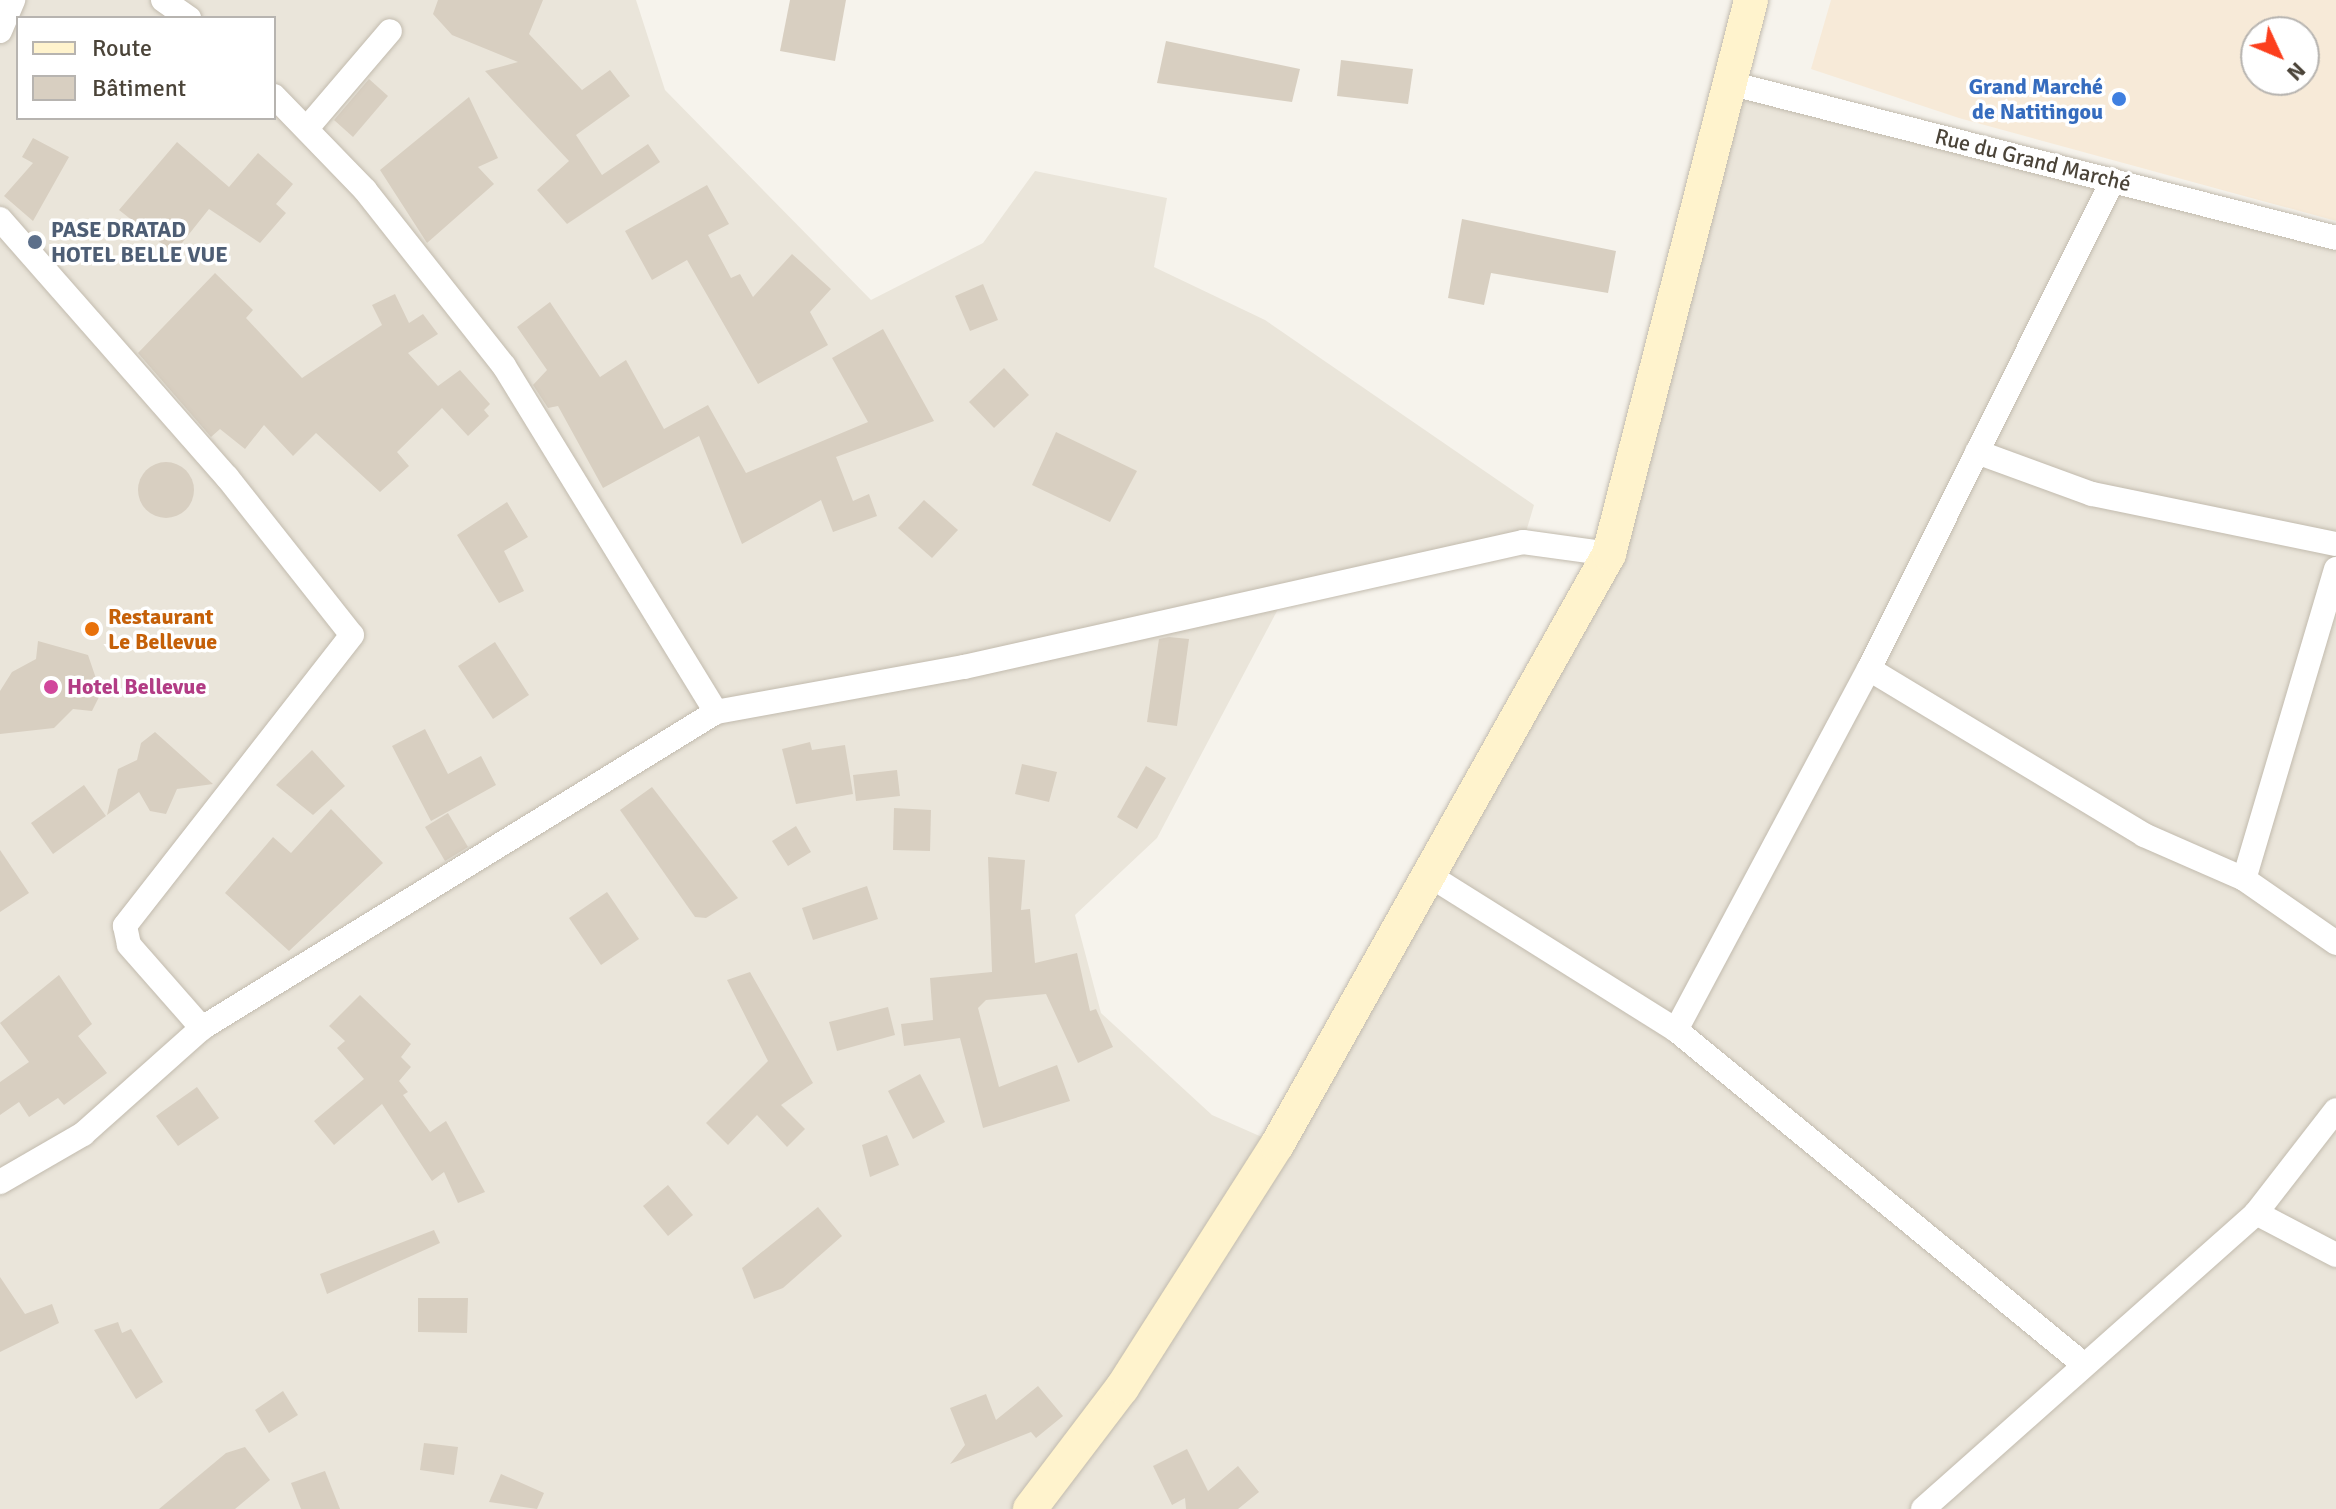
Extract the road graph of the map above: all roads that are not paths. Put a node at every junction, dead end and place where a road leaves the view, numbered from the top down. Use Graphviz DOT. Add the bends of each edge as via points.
graph roads {
  1 [pos="13,0"];
  2 [pos="163,0"];
  3 [pos="1751,0"];
  4 [pos="186,16"];
  5 [pos="0,31"];
  6 [pos="390,31"];
  7 [pos="1729,83"];
  8 [pos="276,98"];
  9 [pos="308,127"];
  10 [pos="2113,180"];
  11 [pos="0,219"];
  12 [pos="2336,238"];
  13 [pos="1977,452"];
  14 [pos="2336,544"];
  15 [pos="1609,554"];
  16 [pos="2336,569"];
  17 [pos="1869,669"];
  18 [pos="716,712"];
  19 [pos="1432,877"];
  20 [pos="2244,879"];
  21 [pos="2336,943"];
  22 [pos="202,1028"];
  23 [pos="1676,1030"];
  24 [pos="2336,1110"];
  25 [pos="0,1182"];
  26 [pos="2256,1213"];
  27 [pos="2336,1255"];
  28 [pos="2082,1363"];
  29 [pos="1030,1509"];
  30 [pos="1923,1509"];
  1 -- 5 [label="street"];
  2 -- 4 [label="street"];
  3 -- 7 [label="street"];
  6 -- 9 [label="street"];
  7 -- 10 [label="street, Rue du Grand Marché"];
  7 -- 15 [label="street"];
  8 -- 9 [label="street"];
  9 -- 18 [label="street" via="504,366"];
  10 -- 12 [label="street, Rue du Grand Marché"];
  10 -- 13 [label="street"];
  11 -- 22 [label="street" via="227,477 352,635 125,926 129,945"];
  13 -- 14 [label="street" via="2092,494"];
  13 -- 17 [label="street"];
  15 -- 18 [label="street" via="1523,542 980,663"];
  15 -- 19 [label="street"];
  16 -- 20 [label="street"];
  17 -- 20 [label="street" via="2144,835"];
  17 -- 23 [label="street"];
  18 -- 22 [label="street"];
  19 -- 23 [label="street"];
  19 -- 29 [label="street" via="1161,1329"];
  20 -- 21 [label="street"];
  22 -- 25 [label="street" via="83,1134"];
  23 -- 28 [label="street"];
  24 -- 26 [label="street"];
  26 -- 27 [label="street"];
  26 -- 28 [label="street"];
  28 -- 30 [label="street"];
}
